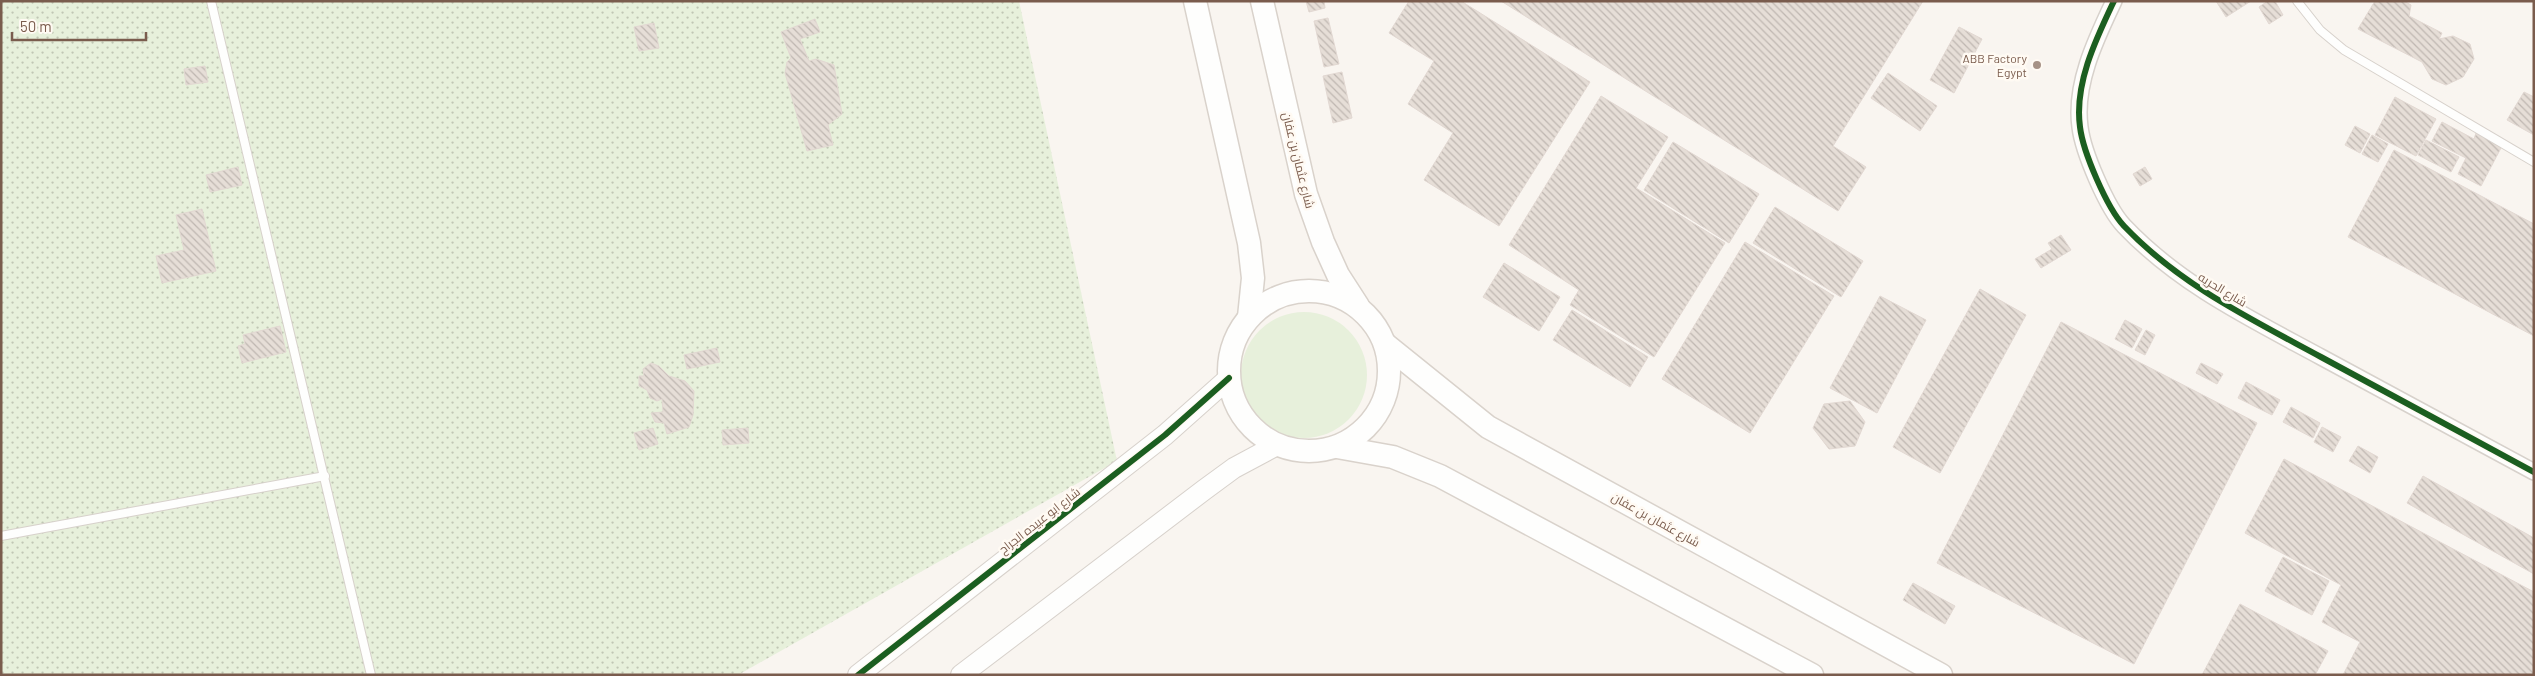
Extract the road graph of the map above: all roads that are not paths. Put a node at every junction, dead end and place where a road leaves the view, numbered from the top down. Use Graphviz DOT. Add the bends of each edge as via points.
graph roads {
  1 [pos="211,1"];
  2 [pos="1195,1"];
  3 [pos="1262,1"];
  4 [pos="2114,1"];
  5 [pos="2297,1"];
  6 [pos="2534,162"];
  7 [pos="1360,309"];
  8 [pos="1249,317"];
  9 [pos="1385,344"];
  10 [pos="1229,378"];
  11 [pos="1277,445"];
  12 [pos="1337,447"];
  13 [pos="2534,472"];
  14 [pos="325,476"];
  15 [pos="1,536"];
  16 [pos="1808,673"];
  17 [pos="372,675"];
  18 [pos="858,675"];
  19 [pos="961,675"];
  20 [pos="1941,675"];
  1 -- 14 [label="lane"];
  2 -- 8 [label="main road" via="1249,243 1253,278"];
  3 -- 7 [label="main road, شارع عثمان بن عفان" via="1306,194 1338,274"];
  4 -- 13 [label="street, شارع الحريه" via="2096,40 2082,86 2080,126 2092,171 2122,224 2166,266 2217,301"];
  5 -- 6 [label="lane" via="2320,30 2344,50"];
  7 -- 8 [label="main road" via="1339,296 1291,293 1268,301"];
  7 -- 9 [label="main road" via="1375,324"];
  8 -- 10 [label="main road" via="1236,337 1230,357"];
  9 -- 12 [label="main road" via="1390,368 1387,393 1376,416 1359,435"];
  9 -- 20 [label="main road, شارع عثمان بن عفان" via="1488,427"];
  10 -- 11 [label="main road" via="1236,405 1253,429"];
  10 -- 18 [label="street, شارع ابو عبيده الجراح" via="1165,435"];
  11 -- 12 [label="main road" via="1297,451"];
  11 -- 19 [label="street" via="1234,468"];
  12 -- 16 [label="main road" via="1392,457 1440,476"];
  14 -- 15 [label="lane"];
  14 -- 17 [label="lane"];
}
